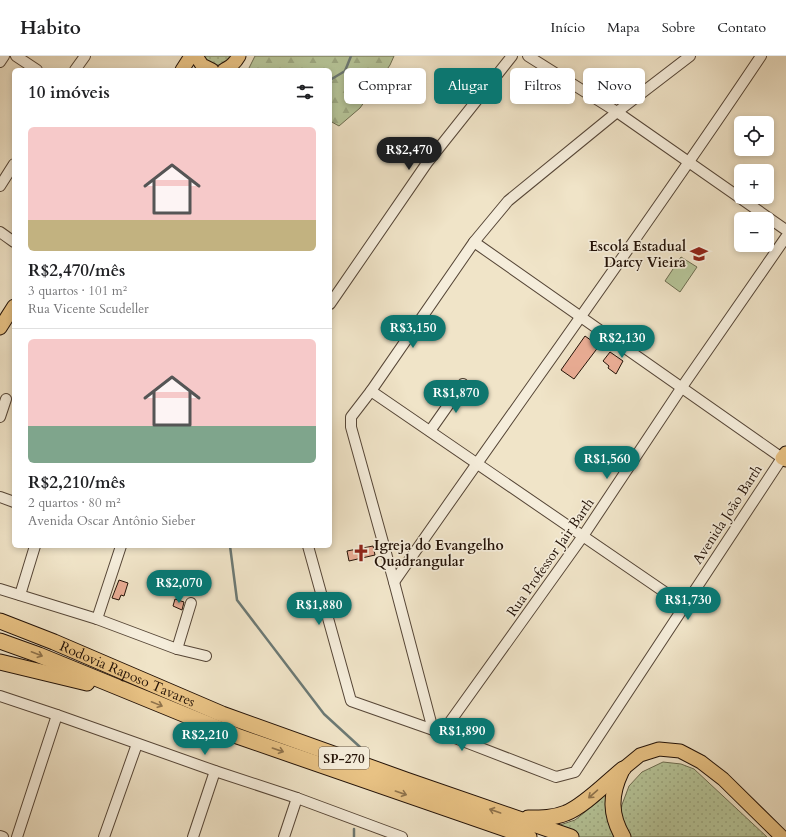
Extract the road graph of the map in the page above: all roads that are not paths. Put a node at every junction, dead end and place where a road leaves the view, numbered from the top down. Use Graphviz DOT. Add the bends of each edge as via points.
graph roads {
  1 [pos="4,56"];
  2 [pos="16,56"];
  3 [pos="85,56"];
  4 [pos="191,56"];
  5 [pos="196,56"];
  6 [pos="239,56"];
  7 [pos="512,56"];
  8 [pos="528,56"];
  9 [pos="690,56"];
  10 [pos="761,56"];
  11 [pos="0,62"];
  12 [pos="34,68"];
  13 [pos="76,68"];
  14 [pos="183,68"];
  15 [pos="208,68"];
  16 [pos="229,68"];
  17 [pos="617,112"];
  18 [pos="690,163"];
  19 [pos="12,167"];
  20 [pos="0,186"];
  21 [pos="786,230"];
  22 [pos="0,232"];
  23 [pos="786,237"];
  24 [pos="12,241"];
  25 [pos="474,242"];
  26 [pos="332,301"];
  27 [pos="12,309"];
  28 [pos="580,316"];
  29 [pos="0,328"];
  30 [pos="463,384"];
  31 [pos="682,387"];
  32 [pos="371,391"];
  33 [pos="7,399"];
  34 [pos="0,418"];
  35 [pos="430,431"];
  36 [pos="785,457"];
  37 [pos="476,463"];
  38 [pos="0,497"];
  39 [pos="12,501"];
  40 [pos="583,536"];
  41 [pos="34,548"];
  42 [pos="120,548"];
  43 [pos="309,548"];
  44 [pos="394,582"];
  45 [pos="0,589"];
  46 [pos="20,595"];
  47 [pos="191,603"];
  48 [pos="685,606"];
  49 [pos="97,619"];
  50 [pos="0,621"];
  51 [pos="0,641"];
  52 [pos="177,649"];
  53 [pos="206,656"];
  54 [pos="0,662"];
  55 [pos="130,694"];
  56 [pos="0,696"];
  57 [pos="57,714"];
  58 [pos="438,731"];
  59 [pos="137,744"];
  60 [pos="623,769"];
  61 [pos="215,771"];
  62 [pos="298,798"];
  63 [pos="518,819"];
  64 [pos="780,835"];
  65 [pos="0,836"];
  66 [pos="3,837"];
  67 [pos="17,837"];
  68 [pos="104,837"];
  69 [pos="193,837"];
  70 [pos="284,837"];
  71 [pos="402,837"];
  72 [pos="529,837"];
  73 [pos="572,837"];
  74 [pos="623,837"];
  1 -- 11 [label="street"];
  2 -- 12 [label="street"];
  3 -- 13 [label="street"];
  4 -- 14 [label="main road"];
  5 -- 15 [label="main road" via="202,65"];
  6 -- 16 [label="main road"];
  7 -- 26 [label="street" via="427,163"];
  8 -- 17 [label="street"];
  9 -- 17 [label="street"];
  10 -- 18 [label="street"];
  17 -- 18 [label="street"];
  17 -- 25 [label="street" via="508,202"];
  18 -- 21 [label="street"];
  18 -- 28 [label="street"];
  19 -- 20 [label="street"];
  22 -- 24 [label="street"];
  23 -- 31 [label="street, Rua Professor Jair Barth"];
  25 -- 28 [label="street"];
  25 -- 32 [label="street"];
  27 -- 29 [label="main road"];
  28 -- 31 [label="street"];
  28 -- 37 [label="street"];
  30 -- 35 [label="street"];
  31 -- 36 [label="street"];
  31 -- 40 [label="street, Rua Professor Jair Barth"];
  32 -- 35 [label="street"];
  32 -- 44 [label="street" via="351,417 351,427"];
  33 -- 34 [label="street"];
  35 -- 37 [label="street"];
  36 -- 48 [label="street, Avenida João Barth"];
  37 -- 40 [label="street"];
  37 -- 44 [label="street"];
  38 -- 39 [label="street"];
  40 -- 48 [label="street"];
  40 -- 58 [label="street, Rua Professor Jair Barth"];
  41 -- 46 [label="street"];
  42 -- 49 [label="street"];
  43 -- 58 [label="street" via="350,701"];
  44 -- 58 [label="street"];
  45 -- 46 [label="street"];
  46 -- 49 [label="street"];
  47 -- 52 [label="street"];
  48 -- 58 [label="street, Avenida João Barth" via="575,772 556,777"];
  49 -- 52 [label="street"];
  63 -- 50 [label="highway, Rodovia Raposo Tavares / SP-270, one-way" via="222,714"];
  51 -- 55 [label="highway, Rodovia Raposo Tavares / SP-270, one-way"];
  52 -- 53 [label="street"];
  54 -- 55 [label="highway"];
  55 -- 72 [label="highway, Rodovia Raposo Tavares / SP-270, one-way" via="237,736"];
  56 -- 57 [label="street"];
  57 -- 59 [label="street"];
  57 -- 67 [label="street"];
  59 -- 61 [label="street"];
  59 -- 68 [label="street"];
  60 -- 63 [label="highway, one-way" via="582,804 566,813 546,818"];
  60 -- 64 [label="main road" via="640,756 659,749 680,750 723,779"];
  60 -- 74 [label="highway" via="615,784 612,806 617,827"];
  61 -- 62 [label="street"];
  61 -- 69 [label="street"];
  62 -- 70 [label="street"];
  62 -- 71 [label="street"];
  63 -- 73 [label="highway, Rodovia Raposo Tavares / SP-270"];
  65 -- 66 [label="street"];
}
